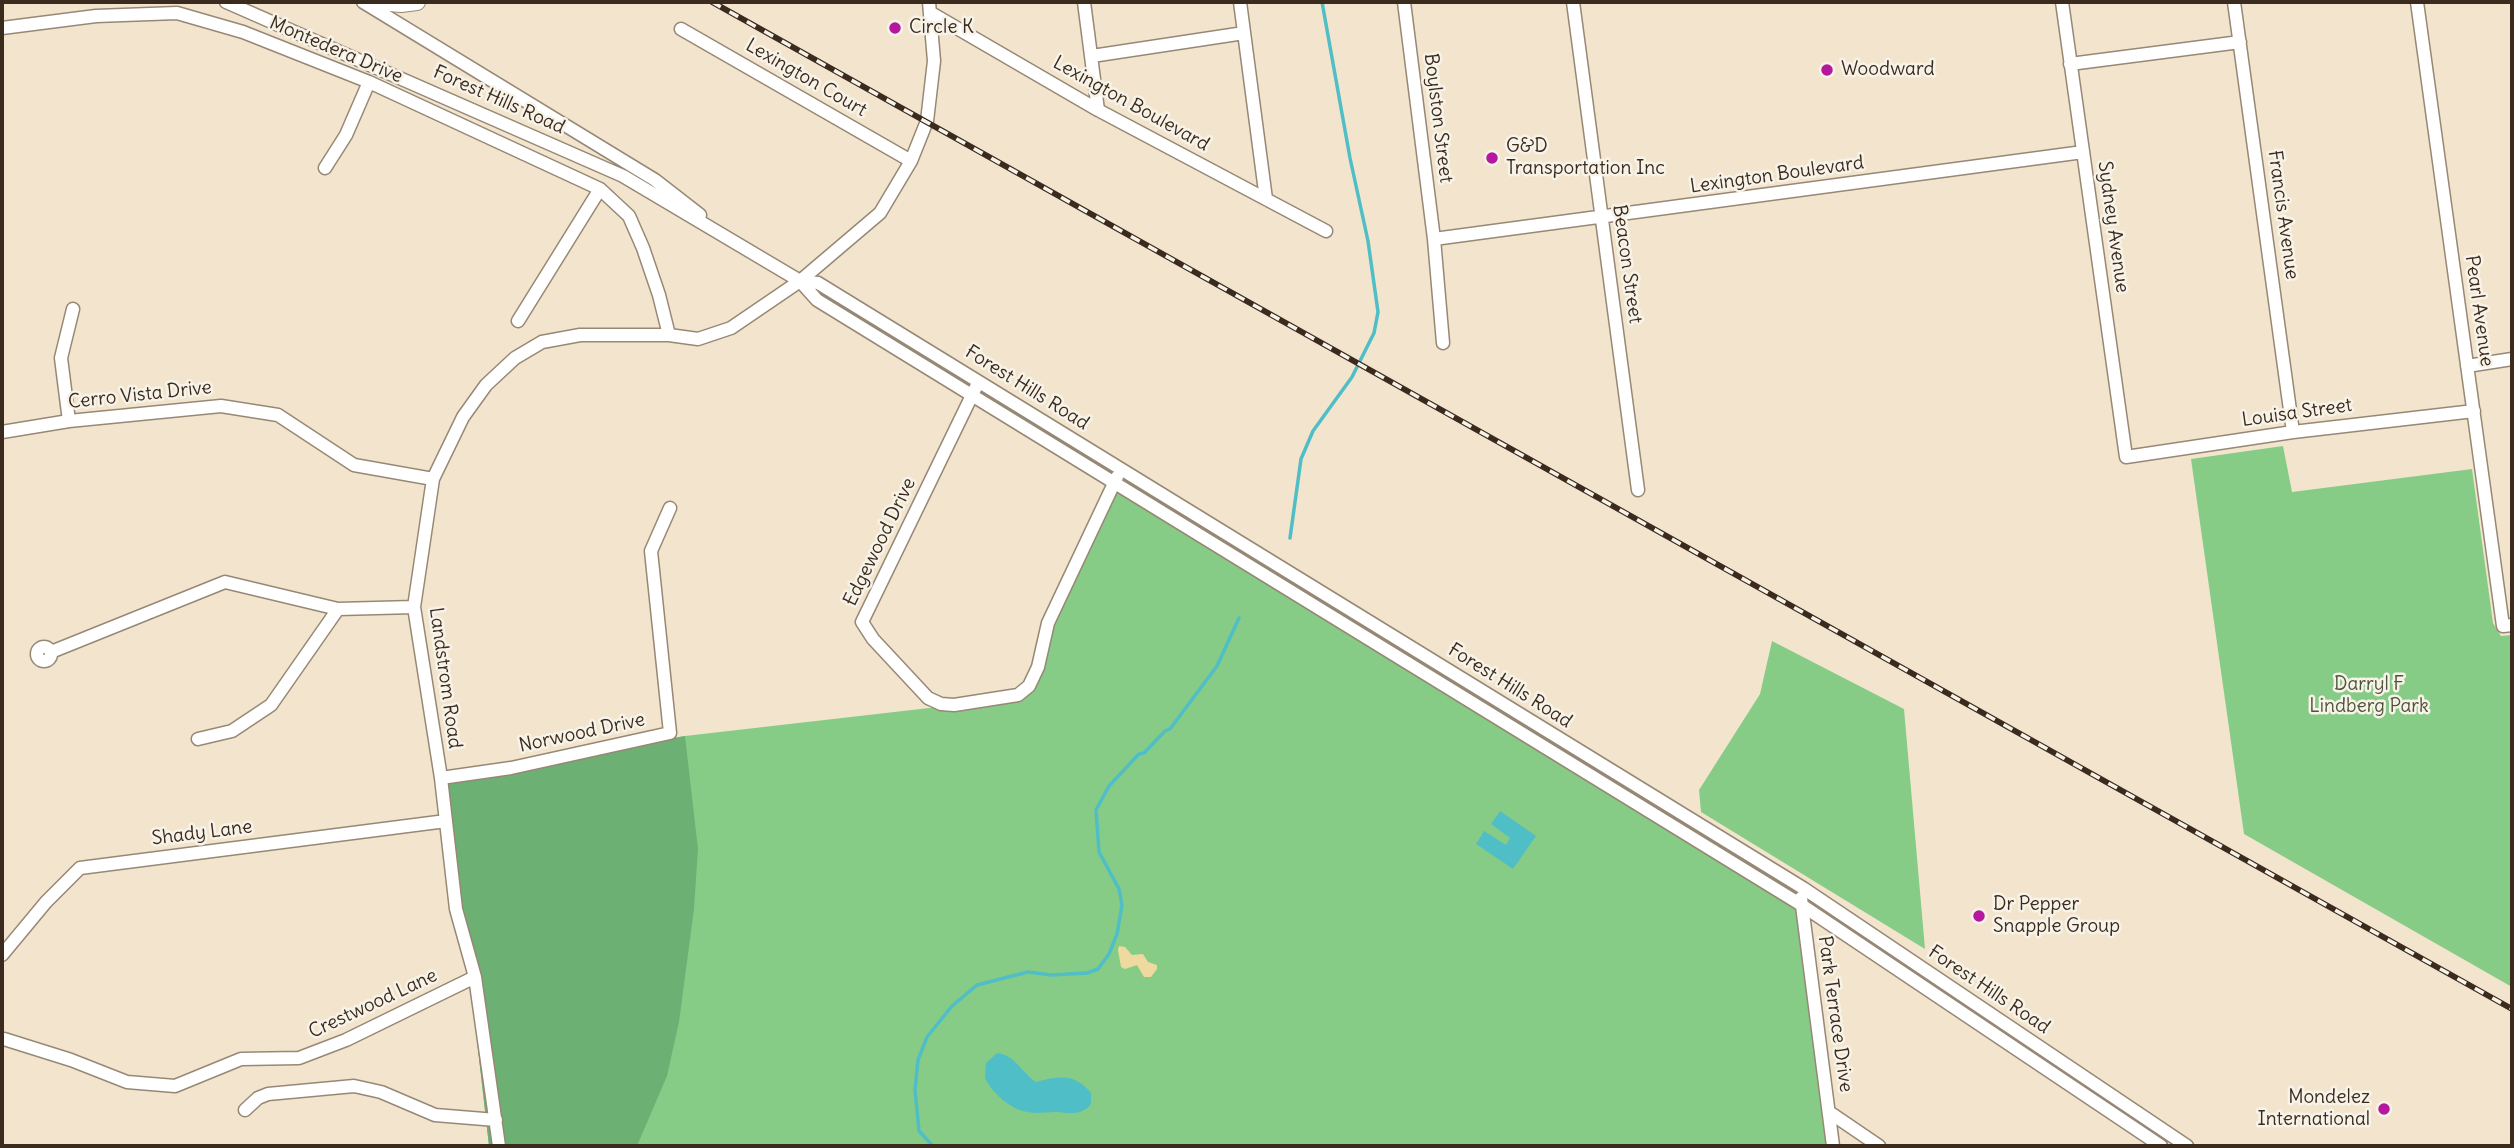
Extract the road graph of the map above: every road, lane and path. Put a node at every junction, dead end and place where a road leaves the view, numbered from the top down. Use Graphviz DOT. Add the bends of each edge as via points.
graph roads {
  1 [pos="226,2"];
  2 [pos="363,2"];
  3 [pos="377,2"];
  4 [pos="417,2"];
  5 [pos="1084,2"];
  6 [pos="1240,2"];
  7 [pos="1404,2"];
  8 [pos="1573,2"];
  9 [pos="2062,2"];
  10 [pos="2234,2"];
  11 [pos="2417,2"];
  12 [pos="930,7"];
  13 [pos="2,28"];
  14 [pos="681,29"];
  15 [pos="1244,33"];
  16 [pos="2240,42"];
  17 [pos="1092,55"];
  18 [pos="2070,64"];
  19 [pos="369,82"];
  20 [pos="1098,110"];
  21 [pos="2083,152"];
  22 [pos="911,161"];
  23 [pos="325,169"];
  24 [pos="600,189"];
  25 [pos="1266,199"];
  26 [pos="1602,218"];
  27 [pos="1326,231"];
  28 [pos="1434,239"];
  29 [pos="748,251"];
  30 [pos="800,281"];
  31 [pos="73,309"];
  32 [pos="517,321"];
  33 [pos="669,335"];
  34 [pos="1443,343"];
  35 [pos="2512,359"];
  36 [pos="2468,366"];
  37 [pos="979,381"];
  38 [pos="972,394"];
  39 [pos="2474,411"];
  40 [pos="69,421"];
  41 [pos="2,432"];
  42 [pos="2293,432"];
  43 [pos="2126,457"];
  44 [pos="1120,467"];
  45 [pos="433,479"];
  46 [pos="1115,482"];
  47 [pos="1638,490"];
  48 [pos="670,508"];
  49 [pos="414,607"];
  50 [pos="338,609"];
  51 [pos="2508,625"];
  52 [pos="51,652"];
  53 [pos="1545,730"];
  54 [pos="198,739"];
  55 [pos="1537,743"];
  56 [pos="1612,771"];
  57 [pos="441,778"];
  58 [pos="1606,785"];
  59 [pos="446,821"];
  60 [pos="1803,888"];
  61 [pos="1800,904"];
  62 [pos="2,955"];
  63 [pos="475,977"];
  64 [pos="1973,1002"];
  65 [pos="1968,1016"];
  66 [pos="4,1039"];
  67 [pos="245,1110"];
  68 [pos="1829,1112"];
  69 [pos="496,1120"];
  70 [pos="2167,1143"];
  71 [pos="499,1146"];
  72 [pos="1833,1146"];
  73 [pos="1879,1146"];
  74 [pos="2186,1146"];
  1 -- 29 [label="street, Forest Hills Road" via="623,176"];
  2 -- 29 [label="street, Forest Hills Road" via="655,180"];
  3 -- 4 [label="main road"];
  5 -- 17 [label="street"];
  6 -- 15 [label="street"];
  7 -- 28 [label="street, Boylston Street"];
  8 -- 26 [label="street, Beacon Street"];
  9 -- 18 [label="street, Sydney Avenue"];
  10 -- 16 [label="street, Francis Avenue"];
  11 -- 36 [label="street, Pearl Avenue"];
  12 -- 20 [label="street, Lexington Boulevard"];
  12 -- 22 [label="street, Landstrom Road" via="934,61 930,105"];
  13 -- 19 [label="street, Montedera Drive" via="96,16 177,13 243,32"];
  14 -- 22 [label="street, Lexington Court"];
  15 -- 17 [label="street"];
  15 -- 25 [label="street"];
  16 -- 18 [label="street"];
  16 -- 42 [label="street, Francis Avenue"];
  17 -- 20 [label="street"];
  18 -- 21 [label="street, Sydney Avenue"];
  19 -- 23 [label="street"];
  19 -- 24 [label="street, Montedera Drive"];
  20 -- 25 [label="street, Lexington Boulevard"];
  21 -- 26 [label="street, Lexington Boulevard"];
  21 -- 43 [label="street, Sydney Avenue"];
  22 -- 30 [label="street, Landstrom Road" via="880,213"];
  24 -- 32 [label="street"];
  24 -- 33 [label="street, Montedera Drive" via="629,216"];
  25 -- 27 [label="street, Lexington Boulevard"];
  26 -- 28 [label="street, Lexington Boulevard"];
  26 -- 47 [label="street, Beacon Street"];
  28 -- 34 [label="street, Boylston Street"];
  29 -- 30 [label="street, Forest Hills Road"];
  30 -- 33 [label="street, Landstrom Road" via="731,328 698,339"];
  30 -- 37 [label="street, Forest Hills Road" via="818,283"];
  30 -- 38 [label="street, Forest Hills Road" via="817,300"];
  31 -- 40 [label="street" via="61,358"];
  33 -- 45 [label="street, Landstrom Road" via="580,335 542,342 515,358 486,385 463,417"];
  35 -- 36 [label="street"];
  36 -- 39 [label="street, Pearl Avenue"];
  37 -- 38 [label="street, Edgewood Drive"];
  37 -- 44 [label="street, Forest Hills Road"];
  38 -- 46 [label="street, Forest Hills Road"];
  38 -- 46 [label="street, Edgewood Drive" via="862,622 928,698 954,705 1018,695 1029,686 1048,623"];
  39 -- 42 [label="street, Louisa Street"];
  39 -- 51 [label="street, Pearl Avenue"];
  40 -- 41 [label="street, Cerro Vista Drive"];
  40 -- 45 [label="street, Cerro Vista Drive" via="221,406 278,415 354,465"];
  42 -- 43 [label="street, Louisa Street"];
  44 -- 46 [label="street, Edgewood Drive"];
  44 -- 53 [label="street, Forest Hills Road"];
  45 -- 49 [label="street, Landstrom Road"];
  46 -- 55 [label="street, Forest Hills Road"];
  48 -- 57 [label="street, Norwood Drive" via="651,551 670,733 511,768"];
  49 -- 50 [label="street"];
  49 -- 57 [label="street, Landstrom Road"];
  50 -- 52 [label="street" via="225,582"];
  50 -- 54 [label="street" via="271,705 232,731"];
  53 -- 55 [label="street"];
  53 -- 56 [label="street, Forest Hills Road"];
  55 -- 58 [label="street, Forest Hills Road"];
  56 -- 58 [label="street"];
  56 -- 60 [label="street, Forest Hills Road"];
  57 -- 59 [label="street, Landstrom Road"];
  58 -- 61 [label="street, Forest Hills Road"];
  59 -- 62 [label="street, Shady Lane" via="80,868"];
  59 -- 63 [label="street, Landstrom Road" via="456,909"];
  60 -- 61 [label="street, Park Terrace Drive"];
  60 -- 64 [label="street, Forest Hills Road"];
  61 -- 65 [label="street, Forest Hills Road"];
  61 -- 68 [label="street, Park Terrace Drive"];
  63 -- 66 [label="street, Crestwood Lane" via="299,1058 241,1059 175,1086 127,1082"];
  63 -- 69 [label="street, Landstrom Road"];
  64 -- 65 [label="street"];
  64 -- 70 [label="street, Forest Hills Road"];
  65 -- 70 [label="street, Forest Hills Road"];
  67 -- 69 [label="street" via="268,1094 354,1086 435,1115"];
  68 -- 72 [label="street, Park Terrace Drive"];
  68 -- 73 [label="street"];
  69 -- 71 [label="street, Landstrom Road"];
  70 -- 74 [label="street, Forest Hills Road"];
}
